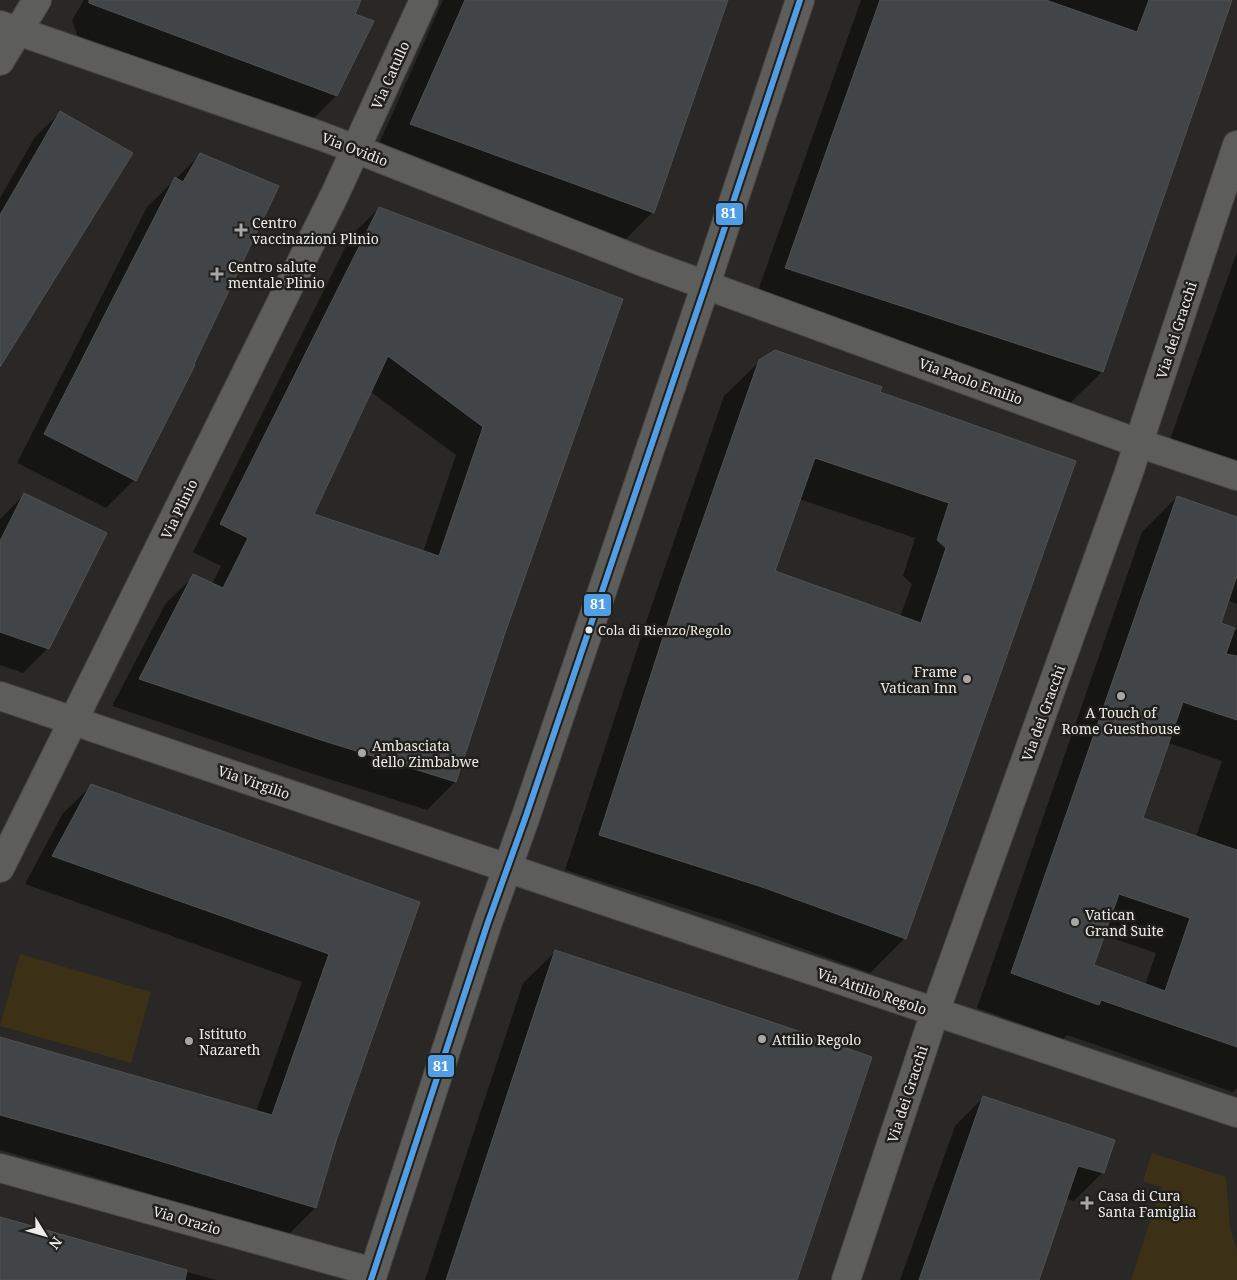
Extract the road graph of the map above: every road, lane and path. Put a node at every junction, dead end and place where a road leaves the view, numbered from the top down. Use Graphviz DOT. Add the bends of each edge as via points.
graph roads {
  1 [pos="37,0"];
  2 [pos="424,0"];
  3 [pos="800,0"];
  4 [pos="9,29"];
  5 [pos="0,62"];
  6 [pos="1237,145"];
  7 [pos="356,149"];
  8 [pos="706,284"];
  9 [pos="1138,443"];
  10 [pos="1237,476"];
  11 [pos="0,696"];
  12 [pos="74,720"];
  13 [pos="0,868"];
  14 [pos="508,868"];
  15 [pos="935,1012"];
  16 [pos="1237,1113"];
  17 [pos="0,1168"];
  18 [pos="372,1276"];
  19 [pos="846,1280"];
  1 -- 4 [label="street"];
  2 -- 7 [label="street, Via Catullo"];
  3 -- 8 [label="street"];
  4 -- 5 [label="street"];
  4 -- 7 [label="street, Via Ovidio"];
  6 -- 9 [label="street, Via dei Gracchi"];
  7 -- 8 [label="street, Via Ovidio"];
  7 -- 12 [label="street, Via Plinio"];
  8 -- 9 [label="street, Via Paolo Emilio"];
  8 -- 14 [label="street"];
  9 -- 10 [label="street, Via Paolo Emilio"];
  9 -- 15 [label="street, Via dei Gracchi"];
  11 -- 12 [label="street, Via Virgilio"];
  12 -- 13 [label="street, Via Plinio"];
  12 -- 14 [label="street, Via Virgilio"];
  14 -- 15 [label="street, Via Attilio Regolo"];
  14 -- 18 [label="street"];
  15 -- 16 [label="street, Via Attilio Regolo"];
  15 -- 19 [label="street, Via dei Gracchi"];
  17 -- 18 [label="street, Via Orazio"];
}
